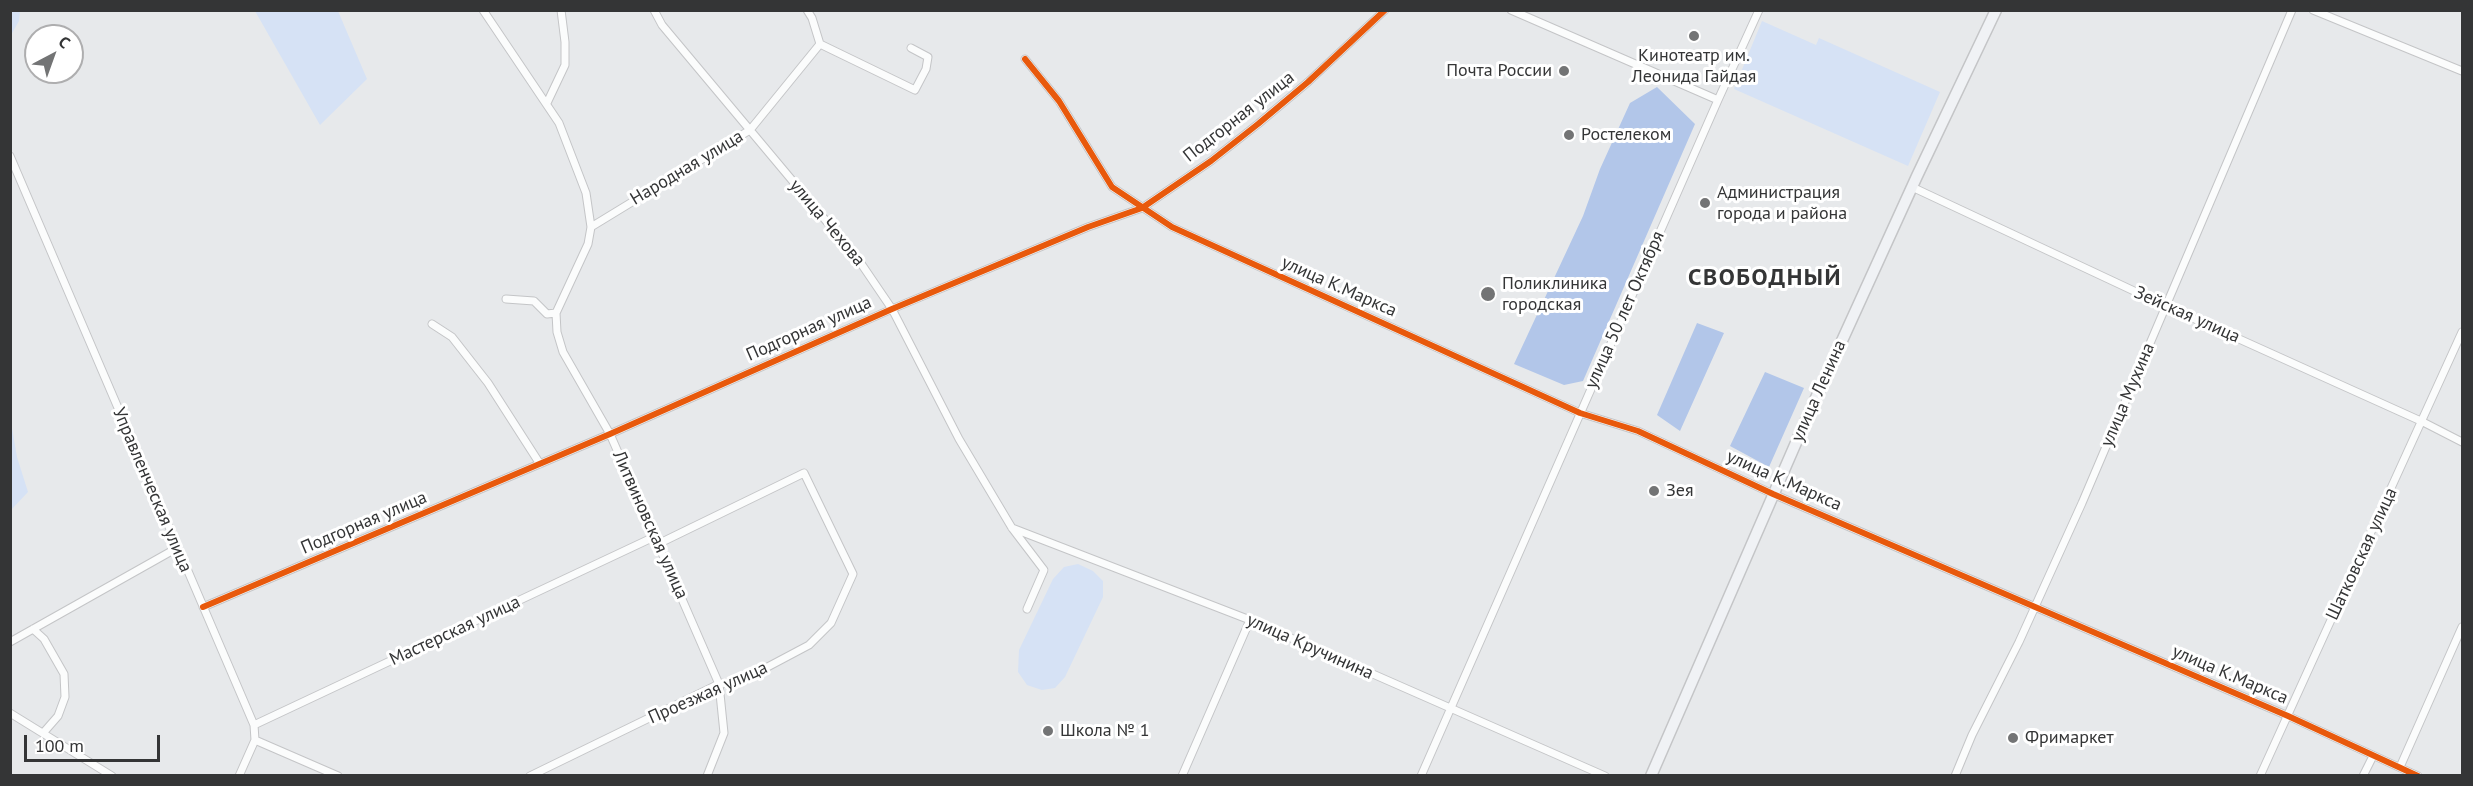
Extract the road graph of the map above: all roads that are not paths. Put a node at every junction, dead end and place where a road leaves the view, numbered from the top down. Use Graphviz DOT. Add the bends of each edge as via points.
graph roads {
  1 [pos="483,10"];
  2 [pos="561,10"];
  3 [pos="654,10"];
  4 [pos="807,10"];
  5 [pos="1385,10"];
  6 [pos="1512,10"];
  7 [pos="1760,10"];
  8 [pos="1996,10"];
  9 [pos="2292,10"];
  10 [pos="2313,10"];
  11 [pos="1530,14"];
  12 [pos="820,44"];
  13 [pos="911,48"];
  14 [pos="1026,59"];
  15 [pos="2463,71"];
  16 [pos="1718,100"];
  17 [pos="547,103"];
  18 [pos="750,130"];
  19 [pos="10,156"];
  20 [pos="1912,187"];
  21 [pos="1142,208"];
  22 [pos="591,227"];
  23 [pos="506,298"];
  24 [pos="2166,306"];
  25 [pos="892,309"];
  26 [pos="556,313"];
  27 [pos="432,324"];
  28 [pos="2463,332"];
  29 [pos="1580,413"];
  30 [pos="2423,422"];
  31 [pos="610,434"];
  32 [pos="2463,442"];
  33 [pos="540,464"];
  34 [pos="1773,494"];
  35 [pos="1012,528"];
  36 [pos="658,540"];
  37 [pos="177,548"];
  38 [pos="853,574"];
  39 [pos="2033,607"];
  40 [pos="203,608"];
  41 [pos="1027,609"];
  42 [pos="1250,620"];
  43 [pos="2463,627"];
  44 [pos="33,629"];
  45 [pos="10,642"];
  46 [pos="719,684"];
  47 [pos="1451,710"];
  48 [pos="10,713"];
  49 [pos="2288,716"];
  50 [pos="254,725"];
  51 [pos="45,732"];
  52 [pos="255,740"];
  53 [pos="2373,756"];
  54 [pos="2400,767"];
  55 [pos="111,775"];
  56 [pos="239,776"];
  57 [pos="338,776"];
  58 [pos="530,776"];
  59 [pos="708,776"];
  60 [pos="1182,776"];
  61 [pos="1421,776"];
  62 [pos="1605,776"];
  63 [pos="1651,776"];
  64 [pos="1955,776"];
  65 [pos="2260,776"];
  66 [pos="2362,776"];
  67 [pos="2418,776"];
  1 -- 17 [label="street"];
  2 -- 17 [label="street" via="565,65"];
  3 -- 18 [label="street, улица Чехова" via="662,25"];
  4 -- 12 [label="street"];
  5 -- 21 [label="street, Подгорная улица" via="1258,124"];
  6 -- 11 [label="street"];
  7 -- 16 [label="street, улица 50 лет Октября"];
  8 -- 20 [label="main road, улица Ленина"];
  9 -- 24 [label="street, улица Мухина"];
  10 -- 15 [label="street"];
  11 -- 16 [label="street"];
  12 -- 13 [label="street" via="915,90 928,57"];
  12 -- 18 [label="street, Народная улица"];
  14 -- 21 [label="street, улица К.Маркса" via="1059,101 1112,187"];
  16 -- 29 [label="street, улица 50 лет Октября"];
  17 -- 22 [label="street" via="559,123 586,193"];
  18 -- 22 [label="street, Народная улица"];
  18 -- 25 [label="street, улица Чехова" via="858,259"];
  19 -- 37 [label="street, Управленческая улица"];
  20 -- 24 [label="street, Зейская улица"];
  20 -- 34 [label="main road, улица Ленина"];
  21 -- 25 [label="street, Подгорная улица"];
  21 -- 29 [label="street, улица К.Маркса" via="1172,227"];
  22 -- 26 [label="street" via="582,262"];
  23 -- 26 [label="street" via="534,301 547,314"];
  24 -- 30 [label="street, Зейская улица"];
  24 -- 39 [label="street, улица Мухина"];
  25 -- 31 [label="street, Подгорная улица"];
  25 -- 35 [label="street, улица Чехова" via="959,439"];
  26 -- 31 [label="street, Литвиновская улица" via="563,352"];
  27 -- 33 [label="street" via="452,337 488,383"];
  28 -- 30 [label="street, Шатковская улица"];
  29 -- 34 [label="street, улица К.Маркса" via="1638,431"];
  29 -- 47 [label="street, улица 50 лет Октября"];
  30 -- 32 [label="street, Зейская улица"];
  30 -- 49 [label="street, Шатковская улица"];
  31 -- 33 [label="street, Подгорная улица"];
  31 -- 36 [label="street, Литвиновская улица"];
  33 -- 40 [label="street, Подгорная улица"];
  34 -- 39 [label="street, улица К.Маркса"];
  34 -- 63 [label="main road, улица Ленина"];
  35 -- 41 [label="street, улица Чехова" via="1044,570"];
  35 -- 42 [label="street, улица Кручинина"];
  36 -- 38 [label="street, Мастерская улица" via="804,473"];
  36 -- 46 [label="street, Литвиновская улица"];
  36 -- 50 [label="street, Мастерская улица"];
  37 -- 40 [label="street, Управленческая улица"];
  37 -- 44 [label="street"];
  38 -- 46 [label="street, Проезжая улица" via="831,623 809,645 743,680"];
  39 -- 49 [label="street, улица К.Маркса"];
  39 -- 64 [label="street, улица Мухина"];
  40 -- 50 [label="street, Управленческая улица"];
  42 -- 47 [label="street, улица Кручинина"];
  42 -- 60 [label="street"];
  43 -- 54 [label="street"];
  44 -- 45 [label="street"];
  44 -- 51 [label="street" via="44,639 64,674 65,697 58,716"];
  46 -- 58 [label="street, Проезжая улица"];
  46 -- 59 [label="street, Литвиновская улица" via="724,733"];
  47 -- 61 [label="street, улица 50 лет Октября"];
  47 -- 62 [label="street, улица Кручинина"];
  48 -- 51 [label="street"];
  49 -- 53 [label="street, улица К.Маркса"];
  49 -- 65 [label="street, Шатковская улица"];
  50 -- 52 [label="street, Управленческая улица"];
  51 -- 55 [label="street"];
  52 -- 56 [label="street"];
  52 -- 57 [label="street"];
  53 -- 54 [label="street, улица К.Маркса"];
  53 -- 66 [label="street"];
  54 -- 67 [label="street, улица К.Маркса"];
}
